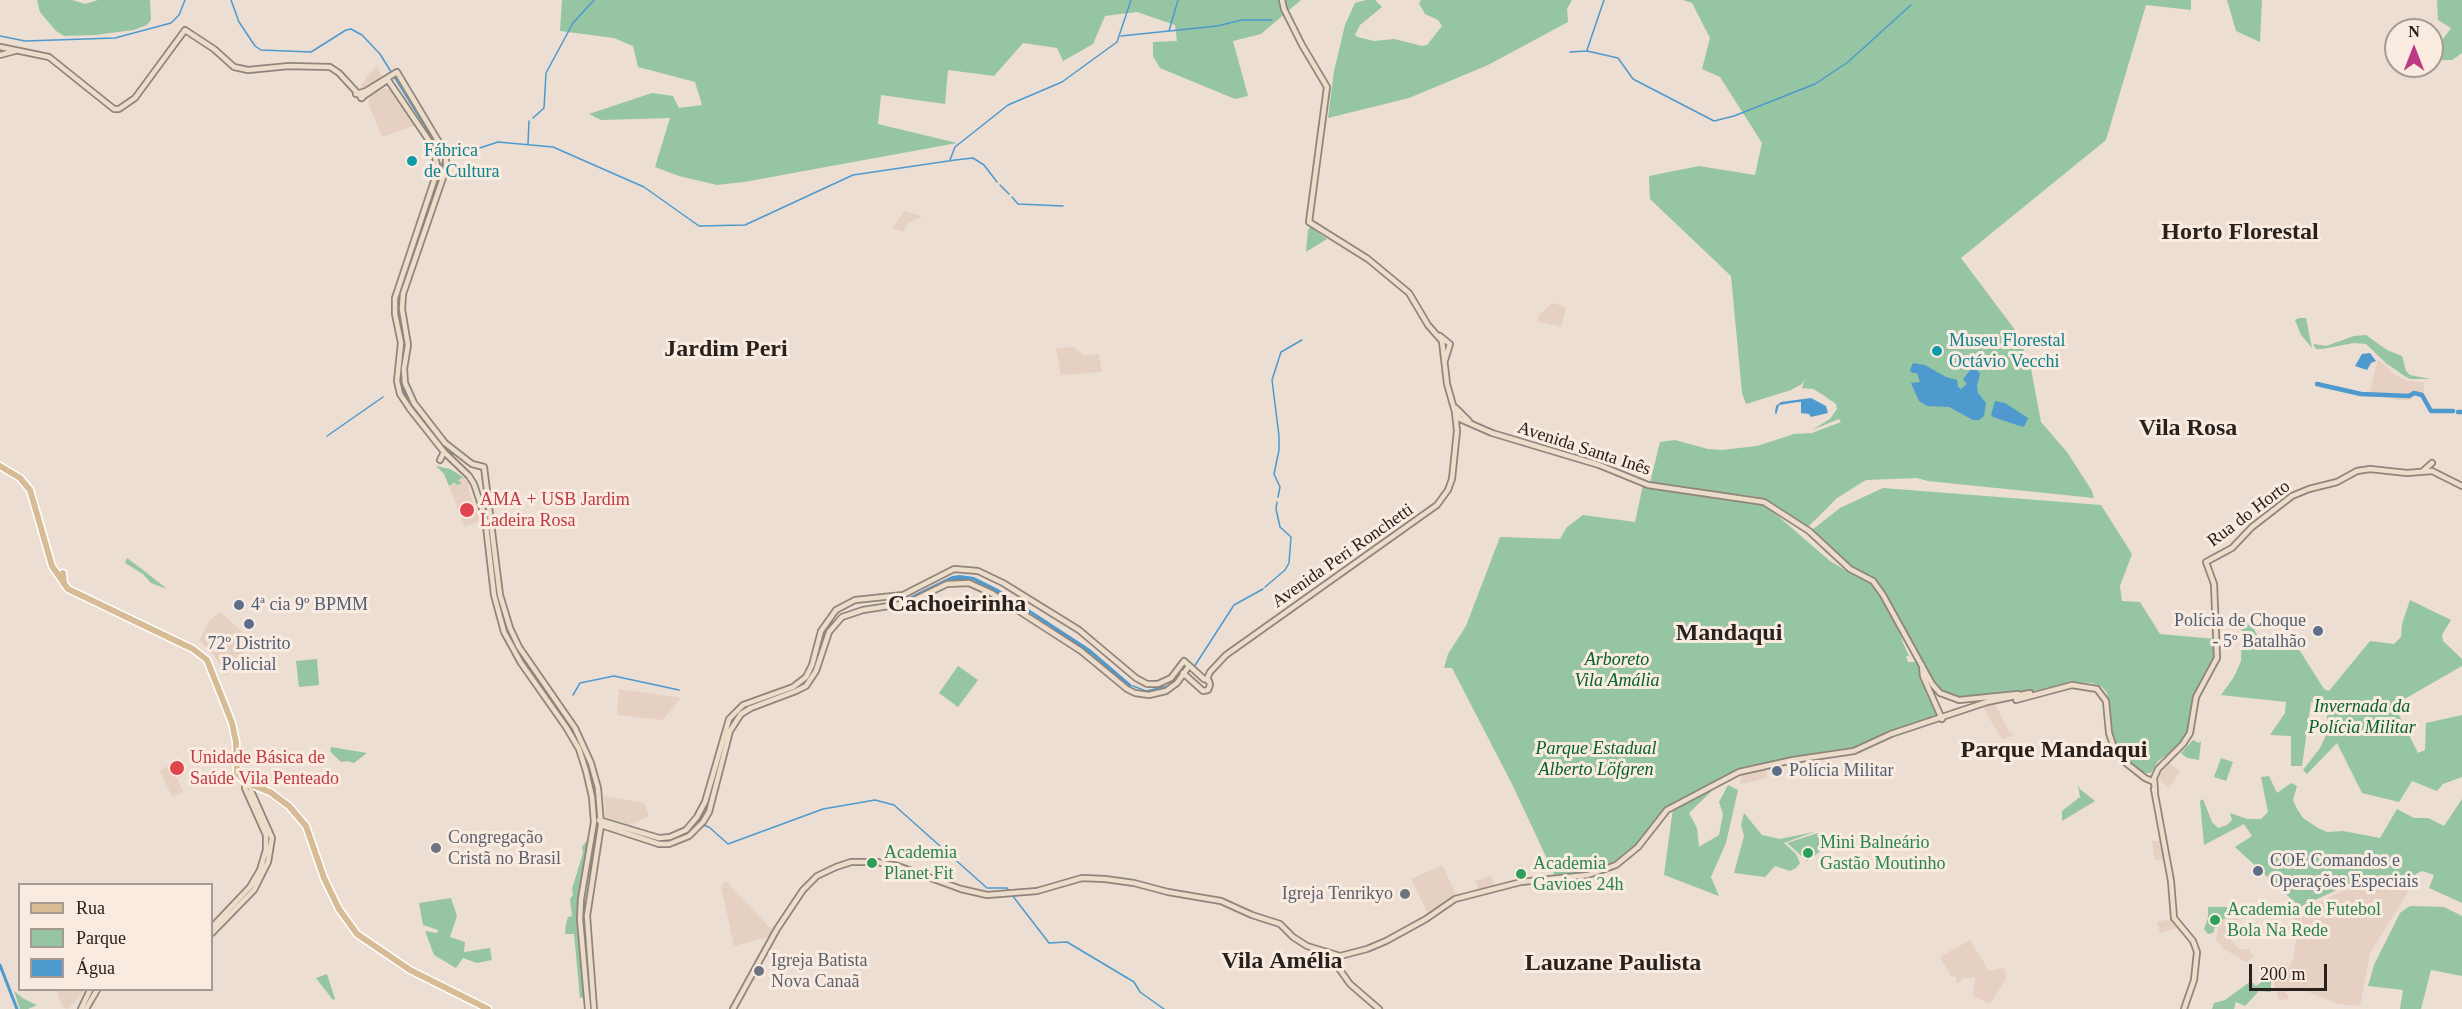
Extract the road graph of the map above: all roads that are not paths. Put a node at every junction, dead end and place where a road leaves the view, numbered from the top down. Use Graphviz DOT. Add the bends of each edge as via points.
graph roads {
  1 [pos="1282,0"];
  2 [pos="0,47"];
  3 [pos="12,51"];
  4 [pos="0,55"];
  5 [pos="393,75"];
  6 [pos="393,86"];
  7 [pos="378,87"];
  8 [pos="369,91"];
  9 [pos="359,96"];
  10 [pos="1437,335"];
  11 [pos="1443,346"];
  12 [pos="1450,346"];
  13 [pos="1445,362"];
  14 [pos="1456,409"];
  15 [pos="1462,418"];
  16 [pos="1456,428"];
  17 [pos="444,452"];
  18 [pos="440,460"];
  19 [pos="2432,463"];
  20 [pos="474,465"];
  21 [pos="0,466"];
  22 [pos="2422,472"];
  23 [pos="469,476"];
  24 [pos="2462,486"];
  25 [pos="63,573"];
  26 [pos="64,585"];
  27 [pos="879,598"];
  28 [pos="859,599"];
  29 [pos="876,608"];
  30 [pos="861,610"];
  31 [pos="1922,665"];
  32 [pos="1189,666"];
  33 [pos="1180,668"];
  34 [pos="1927,673"];
  35 [pos="1184,674"];
  36 [pos="1136,678"];
  37 [pos="1206,679"];
  38 [pos="1925,680"];
  39 [pos="1191,682"];
  40 [pos="1177,683"];
  41 [pos="1147,684"];
  42 [pos="1198,686"];
  43 [pos="1127,689"];
  44 [pos="2030,693"];
  45 [pos="2038,693"];
  46 [pos="1144,694"];
  47 [pos="1997,698"];
  48 [pos="2008,699"];
  49 [pos="2017,700"];
  50 [pos="1942,719"];
  51 [pos="2154,780"];
  52 [pos="247,783"];
  53 [pos="697,817"];
  54 [pos="594,822"];
  55 [pos="601,822"];
  56 [pos="703,822"];
  57 [pos="670,829"];
  58 [pos="670,840"];
  59 [pos="584,882"];
  60 [pos="592,882"];
  61 [pos="213,926"];
  62 [pos="213,932"];
  63 [pos="1334,956"];
  64 [pos="91,991"];
  65 [pos="83,1009"];
  66 [pos="488,1009"];
  67 [pos="588,1009"];
  68 [pos="594,1009"];
  69 [pos="733,1009"];
  70 [pos="1379,1009"];
  71 [pos="2184,1009"];
  1 -- 10 [label="main road, Avenida Santa Inês" via="1327,87 1309,222 1350,246 1406,288"];
  2 -- 3 [label="main road"];
  3 -- 4 [label="main road"];
  3 -- 9 [label="main road" via="49,57 112,109 119,109 135,98 185,30 236,68 330,68"];
  5 -- 6 [label="main road"];
  5 -- 7 [label="main road"];
  5 -- 8 [label="main road"];
  5 -- 20 [label="main road" via="446,154 433,219 402,299 408,338 405,383 414,403 445,443"];
  6 -- 7 [label="main road"];
  6 -- 17 [label="main road" via="432,145 438,169 395,298 401,343 397,381 405,402"];
  7 -- 8 [label="main road"];
  8 -- 9 [label="main road"];
  8 -- 9 [label="main road"];
  10 -- 11 [label="main road, Avenida Santa Inês"];
  10 -- 12 [label="main road, Avenida Santa Inês"];
  11 -- 12 [label="main road"];
  11 -- 13 [label="main road, Avenida Santa Inês"];
  12 -- 13 [label="main road, Avenida Santa Inês"];
  13 -- 14 [label="main road, Avenida Santa Inês" via="1447,384"];
  14 -- 15 [label="main road, Avenida Santa Inês"];
  14 -- 16 [label="main road"];
  15 -- 16 [label="main road"];
  15 -- 31 [label="main road, Avenida Santa Inês" via="1492,433 1593,463 1648,485 1767,504 1873,581"];
  16 -- 37 [label="main road, Avenida Peri Ronchetti" via="1451,484 1437,505 1226,654"];
  17 -- 18 [label="main road"];
  17 -- 23 [label="main road"];
  19 -- 22 [label="main road"];
  20 -- 23 [label="main road"];
  20 -- 55 [label="main road" via="484,467 504,612 519,647 578,733 596,781"];
  21 -- 26 [label="main road" via="20,478 30,490 48,556"];
  22 -- 24 [label="main road, Rua do Horto" via="2437,472"];
  22 -- 51 [label="main road, Rua do Horto" via="2370,469 2308,489 2292,496 2248,530 2233,547 2206,562 2214,584 2217,658 2196,697 2190,733 2161,765"];
  23 -- 54 [label="main road" via="485,517 494,594 504,632 579,749 591,789"];
  25 -- 26 [label="main road"];
  26 -- 52 [label="main road" via="204,657 232,723 236,771"];
  27 -- 28 [label="main road"];
  27 -- 29 [label="main road"];
  27 -- 36 [label="main road" via="903,595 951,570 978,571 1065,621"];
  28 -- 30 [label="main road"];
  28 -- 53 [label="main road" via="840,607 827,620 803,680 747,704 732,715"];
  29 -- 30 [label="main road"];
  29 -- 43 [label="main road" via="908,603 947,584 969,583 992,593 1081,651"];
  30 -- 56 [label="main road" via="845,615 831,628 806,686 751,708 737,719"];
  31 -- 34 [label="main road, Avenida Santa Inês"];
  31 -- 38 [label="main road"];
  32 -- 33 [label="main road" via="1184,661"];
  32 -- 35 [label="main road"];
  32 -- 37 [label="main road"];
  33 -- 35 [label="main road"];
  33 -- 41 [label="main road" via="1161,683"];
  34 -- 38 [label="main road"];
  34 -- 47 [label="main road, Avenida Santa Inês" via="1948,698"];
  35 -- 39 [label="main road"];
  35 -- 40 [label="main road"];
  36 -- 41 [label="main road"];
  36 -- 43 [label="main road" via="1135,687"];
  37 -- 42 [label="main road" via="1198,682"];
  37 -- 42 [label="main road" via="1208,690 1201,691"];
  38 -- 50 [label="main road"];
  39 -- 40 [label="main road"];
  39 -- 42 [label="main road"];
  40 -- 46 [label="main road" via="1162,692"];
  41 -- 46 [label="main road" via="1140,687"];
  43 -- 46 [label="main road"];
  44 -- 45 [label="main road, Avenida Santa Inês"];
  44 -- 47 [label="main road, Avenida Santa Inês"];
  44 -- 48 [label="main road, Avenida Santa Inês"];
  45 -- 49 [label="main road, Avenida Santa Inês"];
  45 -- 51 [label="main road, Avenida Santa Inês" via="2072,685 2101,692 2115,751 2142,775"];
  47 -- 48 [label="main road, Avenida Santa Inês"];
  47 -- 49 [label="main road, Avenida Santa Inês"];
  47 -- 50 [label="main road, Avenida Santa Inês"];
  48 -- 49 [label="main road, Avenida Santa Inês"];
  50 -- 63 [label="main road, Avenida Santa Inês" via="1891,734 1854,751 1743,770 1667,810 1638,847 1616,865 1588,875 1521,882 1455,899 1386,941"];
  51 -- 71 [label="main road" via="2174,918 2197,952"];
  52 -- 61 [label="main road" via="266,835 267,850 250,887"];
  52 -- 62 [label="main road" via="270,831 271,852 254,890"];
  52 -- 66 [label="main road" via="272,793 294,810 306,826 324,878 357,934 428,980"];
  53 -- 56 [label="main road"];
  53 -- 58 [label="main road"];
  54 -- 55 [label="main road"];
  54 -- 59 [label="main road"];
  55 -- 58 [label="main road"];
  55 -- 60 [label="main road"];
  56 -- 58 [label="main road" via="687,837"];
  57 -- 58 [label="main road"];
  59 -- 60 [label="main road"];
  59 -- 67 [label="main road" via="580,919"];
  60 -- 68 [label="main road" via="587,929"];
  63 -- 69 [label="main road" via="1303,944 1280,924 1211,898 1092,878 1037,891 987,895 961,890 898,866 860,861 825,872 803,890"];
  63 -- 70 [label="main road" via="1350,984"];
  64 -- 65 [label="main road"];
}
